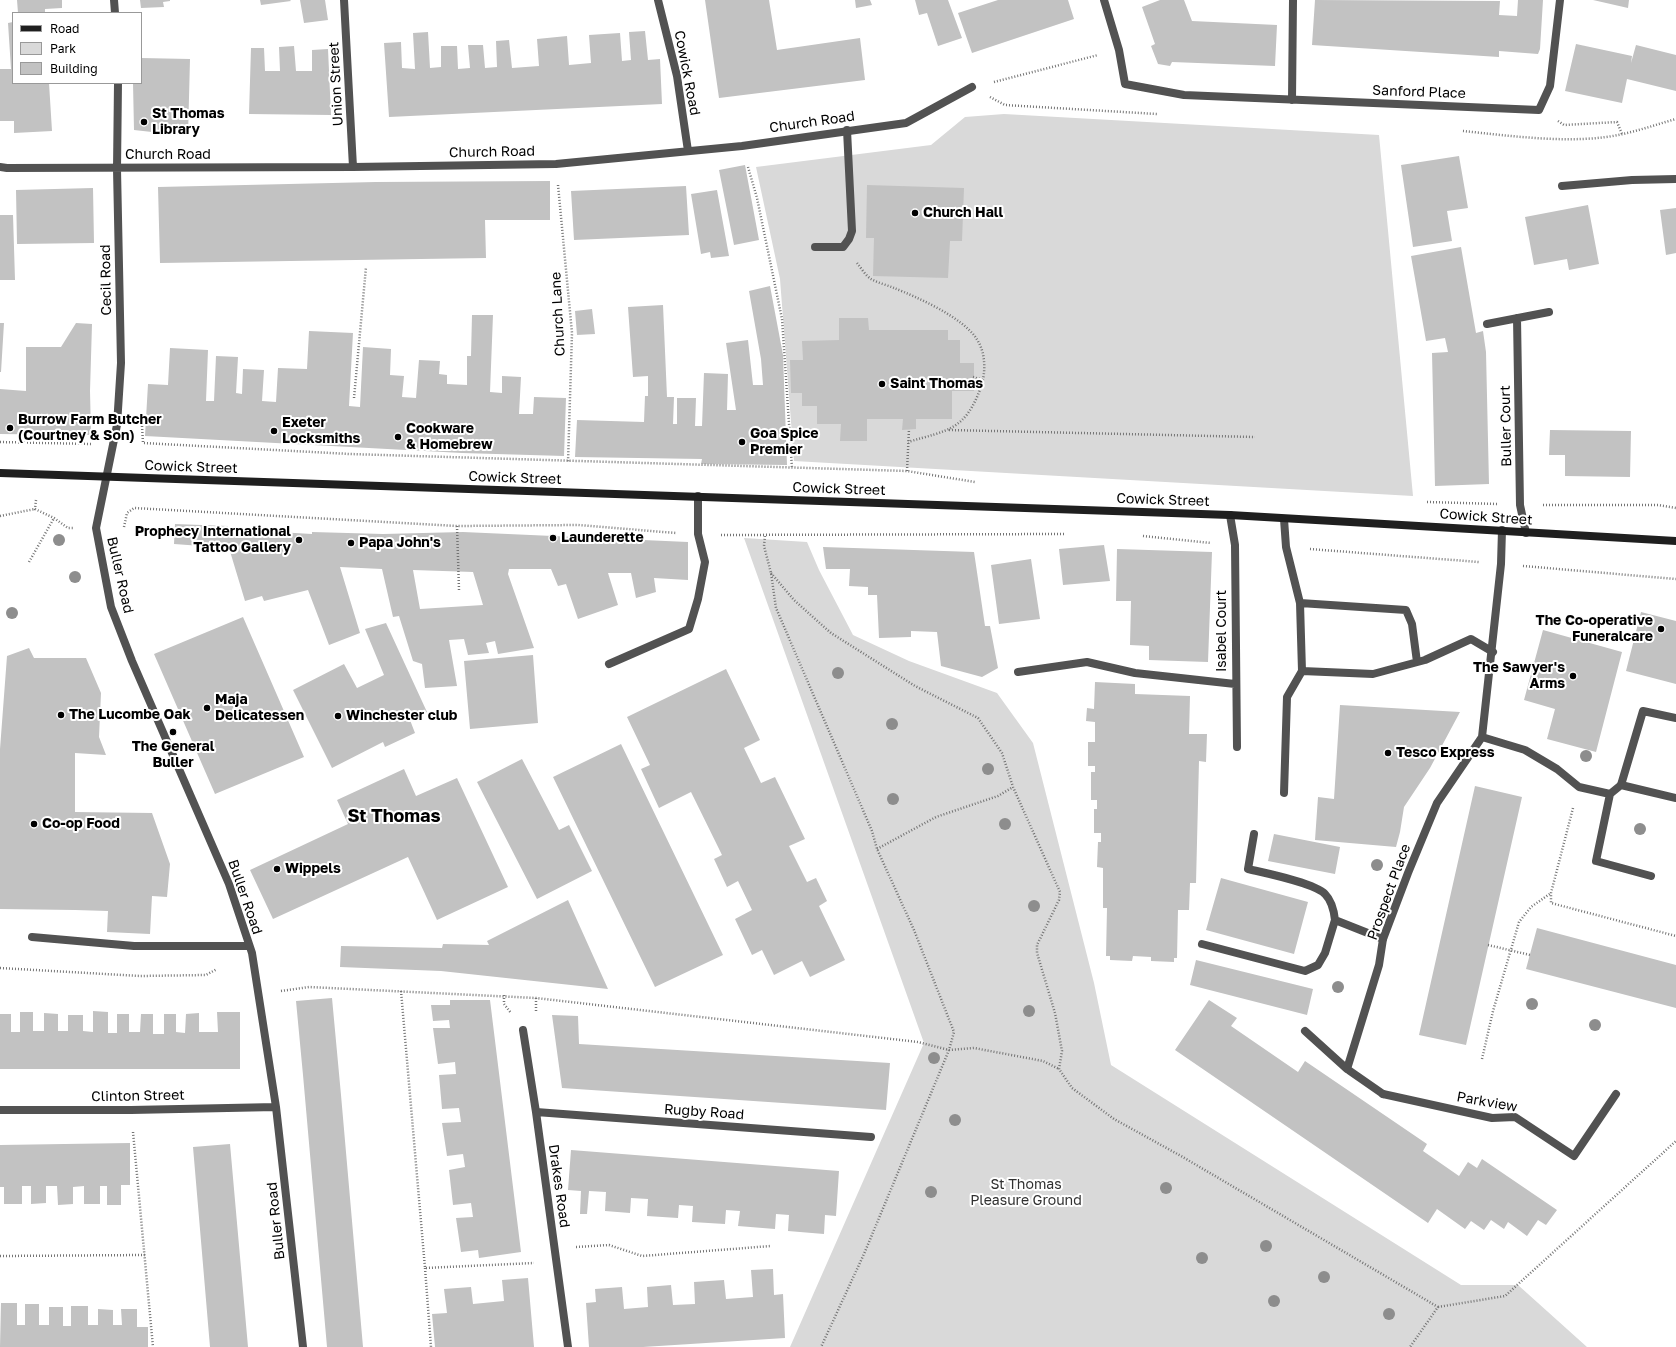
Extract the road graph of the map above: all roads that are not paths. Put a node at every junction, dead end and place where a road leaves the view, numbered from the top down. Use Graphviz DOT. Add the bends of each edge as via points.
graph roads {
  1 [pos="114,0"];
  2 [pos="344,0"];
  3 [pos="658,0"];
  4 [pos="1104,0"];
  5 [pos="1293,0"];
  6 [pos="1560,0"];
  7 [pos="115,12"];
  8 [pos="118,84"];
  9 [pos="972,88"];
  10 [pos="1292,100"];
  11 [pos="847,130"];
  12 [pos="688,151"];
  13 [pos="0,167"];
  14 [pos="353,167"];
  15 [pos="117,169"];
  16 [pos="1676,179"];
  17 [pos="1562,186"];
  18 [pos="815,247"];
  19 [pos="1549,312"];
  20 [pos="1517,318"];
  21 [pos="1488,324"];
  22 [pos="0,473"];
  23 [pos="106,476"];
  24 [pos="698,496"];
  25 [pos="1230,515"];
  26 [pos="1284,519"];
  27 [pos="1502,530"];
  28 [pos="1526,533"];
  29 [pos="1676,541"];
  30 [pos="1300,603"];
  31 [pos="1493,652"];
  32 [pos="1417,662"];
  33 [pos="609,664"];
  34 [pos="1302,671"];
  35 [pos="1018,672"];
  36 [pos="1235,684"];
  37 [pos="1676,718"];
  38 [pos="1482,737"];
  39 [pos="1237,747"];
  40 [pos="1621,785"];
  41 [pos="1284,792"];
  42 [pos="1610,794"];
  43 [pos="1676,798"];
  44 [pos="1254,834"];
  45 [pos="1651,876"];
  46 [pos="1335,920"];
  47 [pos="32,937"];
  48 [pos="1383,939"];
  49 [pos="1202,944"];
  50 [pos="250,949"];
  51 [pos="523,1030"];
  52 [pos="1306,1031"];
  53 [pos="1347,1069"];
  54 [pos="1616,1094"];
  55 [pos="276,1107"];
  56 [pos="0,1110"];
  57 [pos="536,1112"];
  58 [pos="871,1138"];
  59 [pos="303,1347"];
  60 [pos="568,1347"];
  1 -- 7 [label="street"];
  2 -- 14 [label="street, Union Street"];
  3 -- 12 [label="street, Cowick Road" via="677,76"];
  4 -- 10 [label="street, Sanford Place" via="1119,50 1125,84 1184,95"];
  5 -- 10 [label="street"];
  6 -- 10 [label="street, Sanford Place" via="1550,86 1539,110"];
  8 -- 15 [label="street, Cecil Road"];
  9 -- 11 [label="street, Church Road" via="906,123"];
  11 -- 12 [label="street, Church Road" via="742,146"];
  11 -- 18 [label="street" via="852,231 843,246"];
  12 -- 14 [label="street, Church Road" via="556,164"];
  13 -- 15 [label="street, Church Road"];
  14 -- 15 [label="street, Church Road"];
  15 -- 23 [label="street, Cecil Road" via="121,363 117,425"];
  16 -- 17 [label="street"];
  19 -- 20 [label="street"];
  20 -- 21 [label="street"];
  20 -- 28 [label="street, Buller Court" via="1520,505"];
  22 -- 23 [label="main road, Cowick Street"];
  23 -- 24 [label="main road, Cowick Street"];
  23 -- 50 [label="street, Buller Road" via="96,528 111,607 229,884"];
  24 -- 25 [label="main road, Cowick Street"];
  24 -- 33 [label="street" via="698,534 705,562 689,629"];
  25 -- 26 [label="main road, Cowick Street"];
  25 -- 36 [label="street, Isabel Court" via="1235,545"];
  26 -- 27 [label="main road, Cowick Street"];
  26 -- 30 [label="street" via="1286,547"];
  27 -- 28 [label="main road, Cowick Street"];
  27 -- 31 [label="street, Prospect Place"];
  28 -- 29 [label="main road, Cowick Street"];
  30 -- 32 [label="street" via="1406,610 1412,624"];
  30 -- 34 [label="street"];
  31 -- 32 [label="street" via="1471,639"];
  31 -- 38 [label="street, Prospect Place"];
  32 -- 34 [label="street" via="1374,674"];
  34 -- 41 [label="street" via="1287,697"];
  35 -- 36 [label="street" via="1087,662 1135,673"];
  36 -- 39 [label="street, Isabel Court"];
  37 -- 40 [label="street" via="1643,711"];
  38 -- 42 [label="street" via="1526,750 1557,769 1579,787"];
  38 -- 48 [label="street, Prospect Place" via="1437,803"];
  40 -- 42 [label="street"];
  40 -- 43 [label="street"];
  42 -- 45 [label="street" via="1596,861"];
  44 -- 46 [label="street" via="1248,869 1311,886 1325,894 1334,907"];
  46 -- 48 [label="street"];
  46 -- 49 [label="street" via="1325,953 1318,965 1306,971"];
  47 -- 50 [label="street" via="134,946"];
  48 -- 53 [label="street, Prospect Place" via="1379,965"];
  50 -- 55 [label="street, Buller Road"];
  51 -- 57 [label="street, Drakes Road"];
  52 -- 53 [label="street"];
  53 -- 54 [label="street, Parkview" via="1383,1094 1492,1118 1515,1117 1574,1156"];
  55 -- 56 [label="street, Clinton Street"];
  55 -- 59 [label="street, Buller Road"];
  57 -- 58 [label="street, Rugby Road"];
  57 -- 60 [label="street, Drakes Road"];
}
